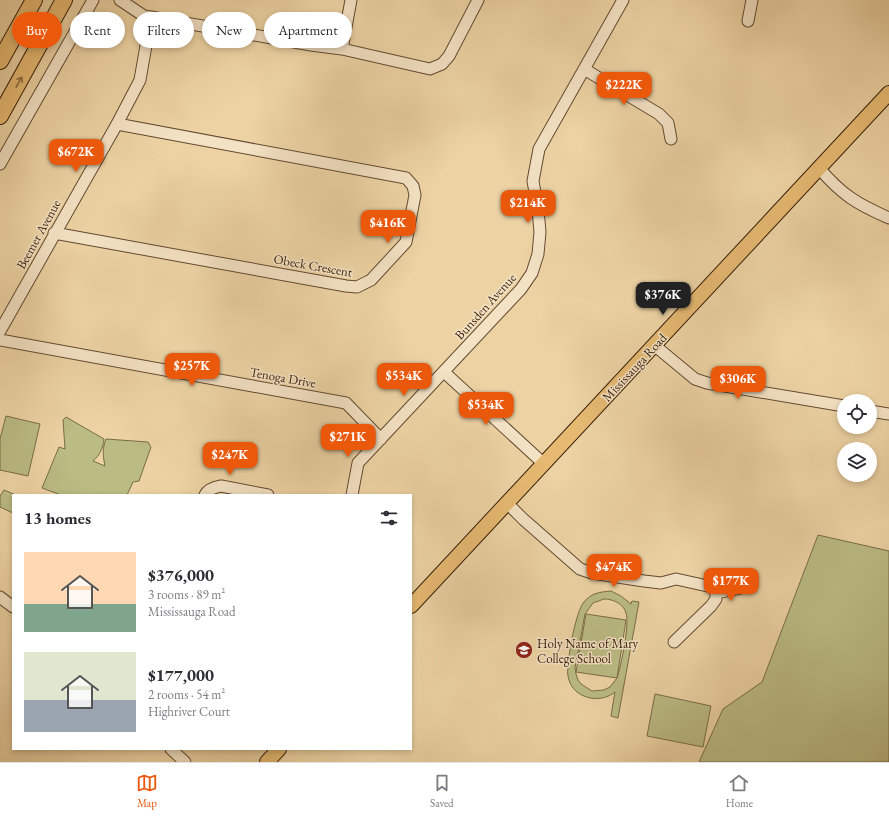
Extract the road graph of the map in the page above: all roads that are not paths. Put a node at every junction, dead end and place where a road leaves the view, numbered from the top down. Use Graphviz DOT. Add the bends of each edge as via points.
graph roads {
  1 [pos="34,0"];
  2 [pos="64,0"];
  3 [pos="93,0"];
  4 [pos="120,0"];
  5 [pos="351,0"];
  6 [pos="478,0"];
  7 [pos="622,0"];
  8 [pos="752,0"];
  9 [pos="138,12"];
  10 [pos="748,21"];
  11 [pos="194,25"];
  12 [pos="146,48"];
  13 [pos="342,49"];
  14 [pos="0,61"];
  15 [pos="584,69"];
  16 [pos="889,93"];
  17 [pos="0,116"];
  18 [pos="117,124"];
  19 [pos="671,139"];
  20 [pos="0,164"];
  21 [pos="819,168"];
  22 [pos="889,218"];
  23 [pos="54,233"];
  24 [pos="0,331"];
  25 [pos="0,340"];
  26 [pos="654,345"];
  27 [pos="444,372"];
  28 [pos="837,405"];
  29 [pos="877,412"];
  30 [pos="889,414"];
  31 [pos="381,439"];
  32 [pos="544,464"];
  33 [pos="205,494"];
  34 [pos="263,494"];
  35 [pos="352,494"];
  36 [pos="507,503"];
  37 [pos="741,588"];
  38 [pos="716,593"];
  39 [pos="0,597"];
  40 [pos="412,605"];
  41 [pos="12,606"];
  42 [pos="674,642"];
  43 [pos="172,750"];
  44 [pos="277,750"];
  45 [pos="185,762"];
  46 [pos="267,762"];
  1 -- 14 [label="highway"];
  17 -- 2 [label="highway, one-way"];
  3 -- 20 [label="street"];
  4 -- 9 [label="street"];
  5 -- 13 [label="street"];
  6 -- 13 [label="street" via="449,56 442,64 430,69"];
  7 -- 15 [label="street, Bunsden Avenue"];
  8 -- 10 [label="street"];
  11 -- 13 [label="street"];
  12 -- 18 [label="street, Beemer Avenue" via="140,80"];
  15 -- 19 [label="street" via="659,114 668,123"];
  15 -- 27 [label="street, Bunsden Avenue" via="539,149 533,181 540,232 538,254 532,273 521,289"];
  16 -- 21 [label="main road, Mississauga Road"];
  18 -- 23 [label="street, Beemer Avenue"];
  18 -- 23 [label="street, Obeck Crescent" via="406,178 413,186 415,195 406,242 371,280 357,287"];
  21 -- 22 [label="street" via="842,192 857,203"];
  21 -- 26 [label="main road, Mississauga Road"];
  23 -- 24 [label="street, Beemer Avenue"];
  25 -- 31 [label="street, Tenoga Drive" via="346,403"];
  26 -- 28 [label="street" via="696,378 707,383"];
  26 -- 32 [label="main road, Mississauga Road"];
  27 -- 31 [label="street, Bunsden Avenue"];
  27 -- 32 [label="street"];
  29 -- 30 [label="street"];
  31 -- 35 [label="street, Bunsden Avenue" via="358,464"];
  32 -- 36 [label="main road, Mississauga Road"];
  33 -- 34 [label="street" via="221,486"];
  36 -- 38 [label="street" via="580,569 661,583 676,579 712,587"];
  36 -- 40 [label="main road, Mississauga Road"];
  37 -- 38 [label="street"];
  38 -- 42 [label="street" via="716,599 711,606"];
  39 -- 41 [label="street"];
  43 -- 45 [label="street"];
  44 -- 46 [label="main road"];
}
